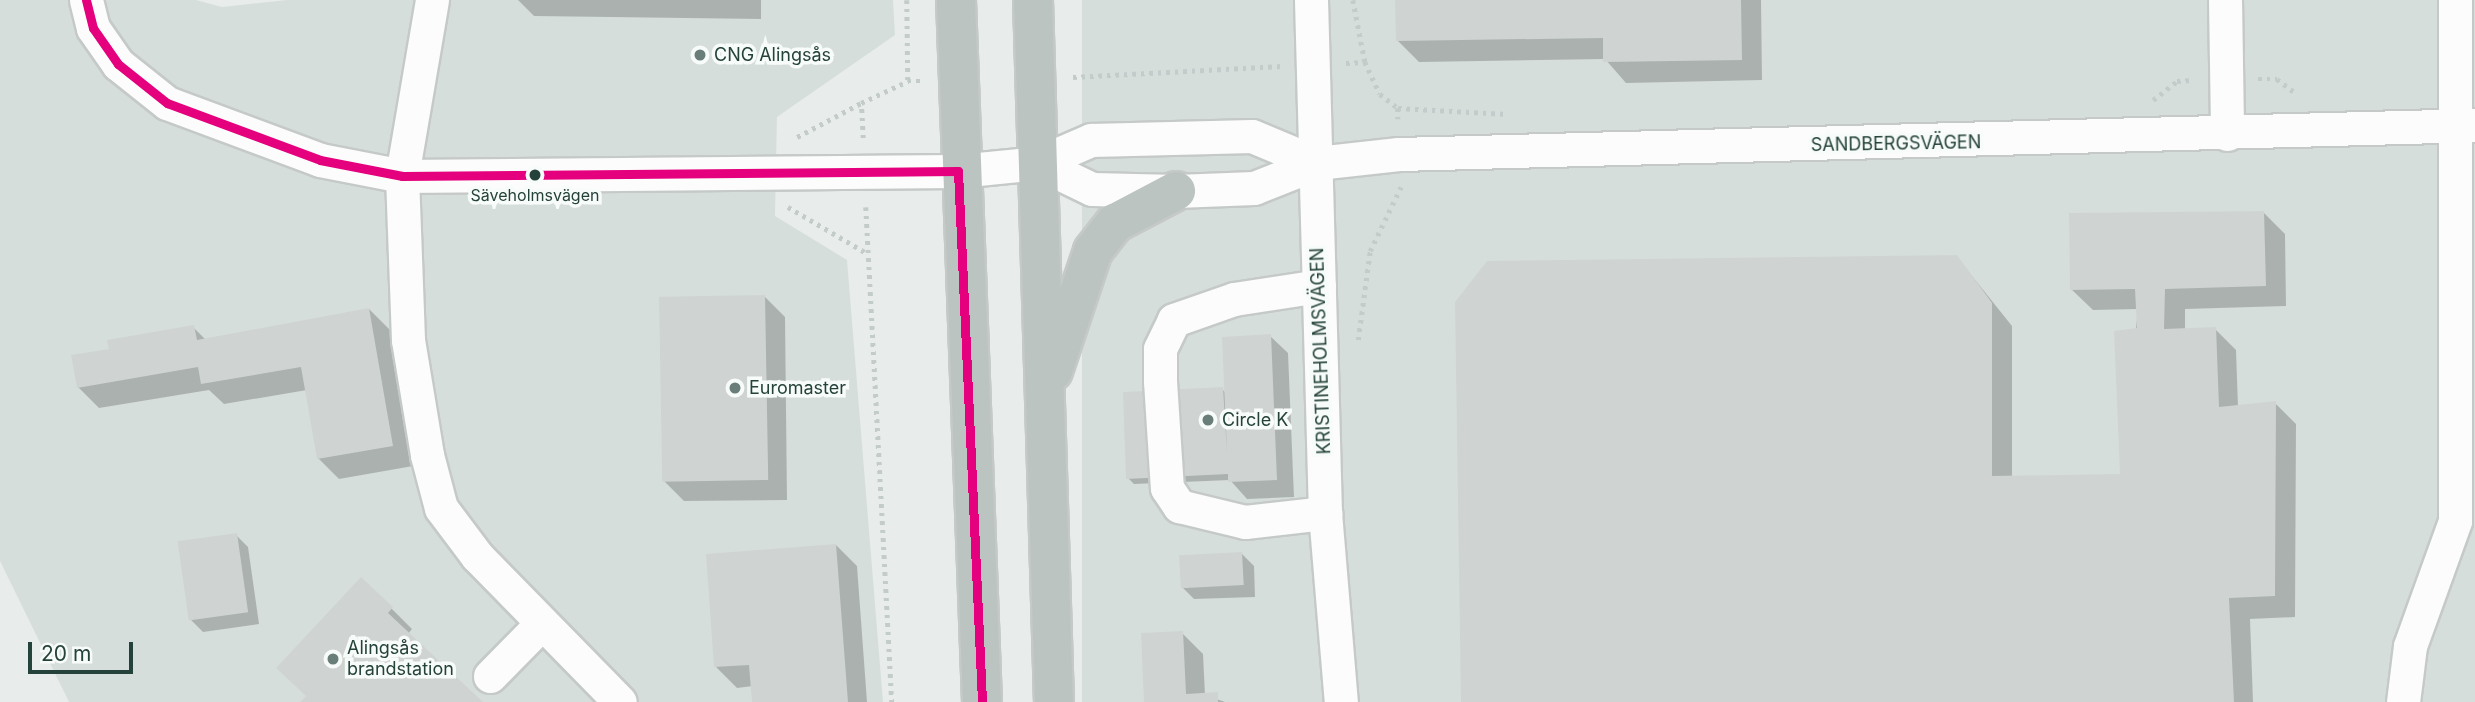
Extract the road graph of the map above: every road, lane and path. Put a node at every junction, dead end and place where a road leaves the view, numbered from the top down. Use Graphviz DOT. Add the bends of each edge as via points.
graph roads {
  1 [pos="86,0"];
  2 [pos="432,0"];
  3 [pos="907,0"];
  4 [pos="956,0"];
  5 [pos="1033,0"];
  6 [pos="1311,0"];
  7 [pos="1353,0"];
  8 [pos="2225,0"];
  9 [pos="2455,0"];
  10 [pos="1365,62"];
  11 [pos="1314,64"];
  12 [pos="1037,78"];
  13 [pos="908,80"];
  14 [pos="957,80"];
  15 [pos="2463,128"];
  16 [pos="2227,134"];
  17 [pos="1399,154"];
  18 [pos="1038,163"];
  19 [pos="1317,163"];
  20 [pos="958,171"];
  21 [pos="729,173"];
  22 [pos="865,173"];
  23 [pos="402,176"];
  24 [pos="1175,191"];
  25 [pos="868,254"];
  26 [pos="1319,286"];
  27 [pos="1357,350"];
  28 [pos="1046,393"];
  29 [pos="1325,513"];
  30 [pos="542,623"];
  31 [pos="490,676"];
  32 [pos="620,702"];
  33 [pos="892,702"];
  34 [pos="982,702"];
  35 [pos="1054,702"];
  36 [pos="1341,702"];
  37 [pos="2403,702"];
  1 -- 23 [label="street, SANDBERGSVÄGEN" via="93,29 118,64 167,103 320,160"];
  2 -- 23 [label="street"];
  3 -- 13 [label="path"];
  4 -- 14 [label="highway"];
  5 -- 12 [label="highway"];
  6 -- 11 [label="street, KRISTINEHOLMSVÄGEN"];
  7 -- 10 [label="path"];
  8 -- 16 [label="street"];
  9 -- 15 [label="street"];
  10 -- 11 [label="path"];
  10 -- 17 [label="path" via="1380,94 1398,108"];
  11 -- 12 [label="path"];
  11 -- 19 [label="street, KRISTINEHOLMSVÄGEN"];
  12 -- 18 [label="highway"];
  13 -- 14 [label="path"];
  13 -- 22 [label="path" via="861,103"];
  14 -- 20 [label="highway"];
  15 -- 16 [label="street, SANDBERGSVÄGEN"];
  15 -- 37 [label="street" via="2455,521 2410,646"];
  16 -- 17 [label="street, SANDBERGSVÄGEN"];
  17 -- 19 [label="street, SANDBERGSVÄGEN"];
  17 -- 27 [label="path" via="1401,197 1384,215 1370,251"];
  18 -- 19 [label="street, SANDBERGSVÄGEN" via="1091,139 1251,136"];
  18 -- 20 [label="street, SANDBERGSVÄGEN"];
  18 -- 24 [label="street, SANDBERGSVÄGEN" via="1093,189"];
  18 -- 28 [label="highway"];
  19 -- 24 [label="street, SANDBERGSVÄGEN" via="1254,188"];
  19 -- 26 [label="street, KRISTINEHOLMSVÄGEN"];
  20 -- 22 [label="street, SANDBERGSVÄGEN"];
  20 -- 34 [label="highway"];
  21 -- 22 [label="street, SANDBERGSVÄGEN"];
  21 -- 23 [label="street, SANDBERGSVÄGEN"];
  21 -- 25 [label="path"];
  22 -- 25 [label="path"];
  23 -- 30 [label="street" via="408,340 442,508 477,556"];
  24 -- 28 [label="highway" via="1115,223 1093,251"];
  25 -- 33 [label="path"];
  26 -- 29 [label="street, KRISTINEHOLMSVÄGEN"];
  26 -- 29 [label="street" via="1234,299 1174,320 1160,349 1160,382 1167,488 1179,506 1245,522"];
  28 -- 35 [label="highway"];
  29 -- 36 [label="street, KRISTINEHOLMSVÄGEN"];
  30 -- 31 [label="street"];
  30 -- 32 [label="street"];
}
